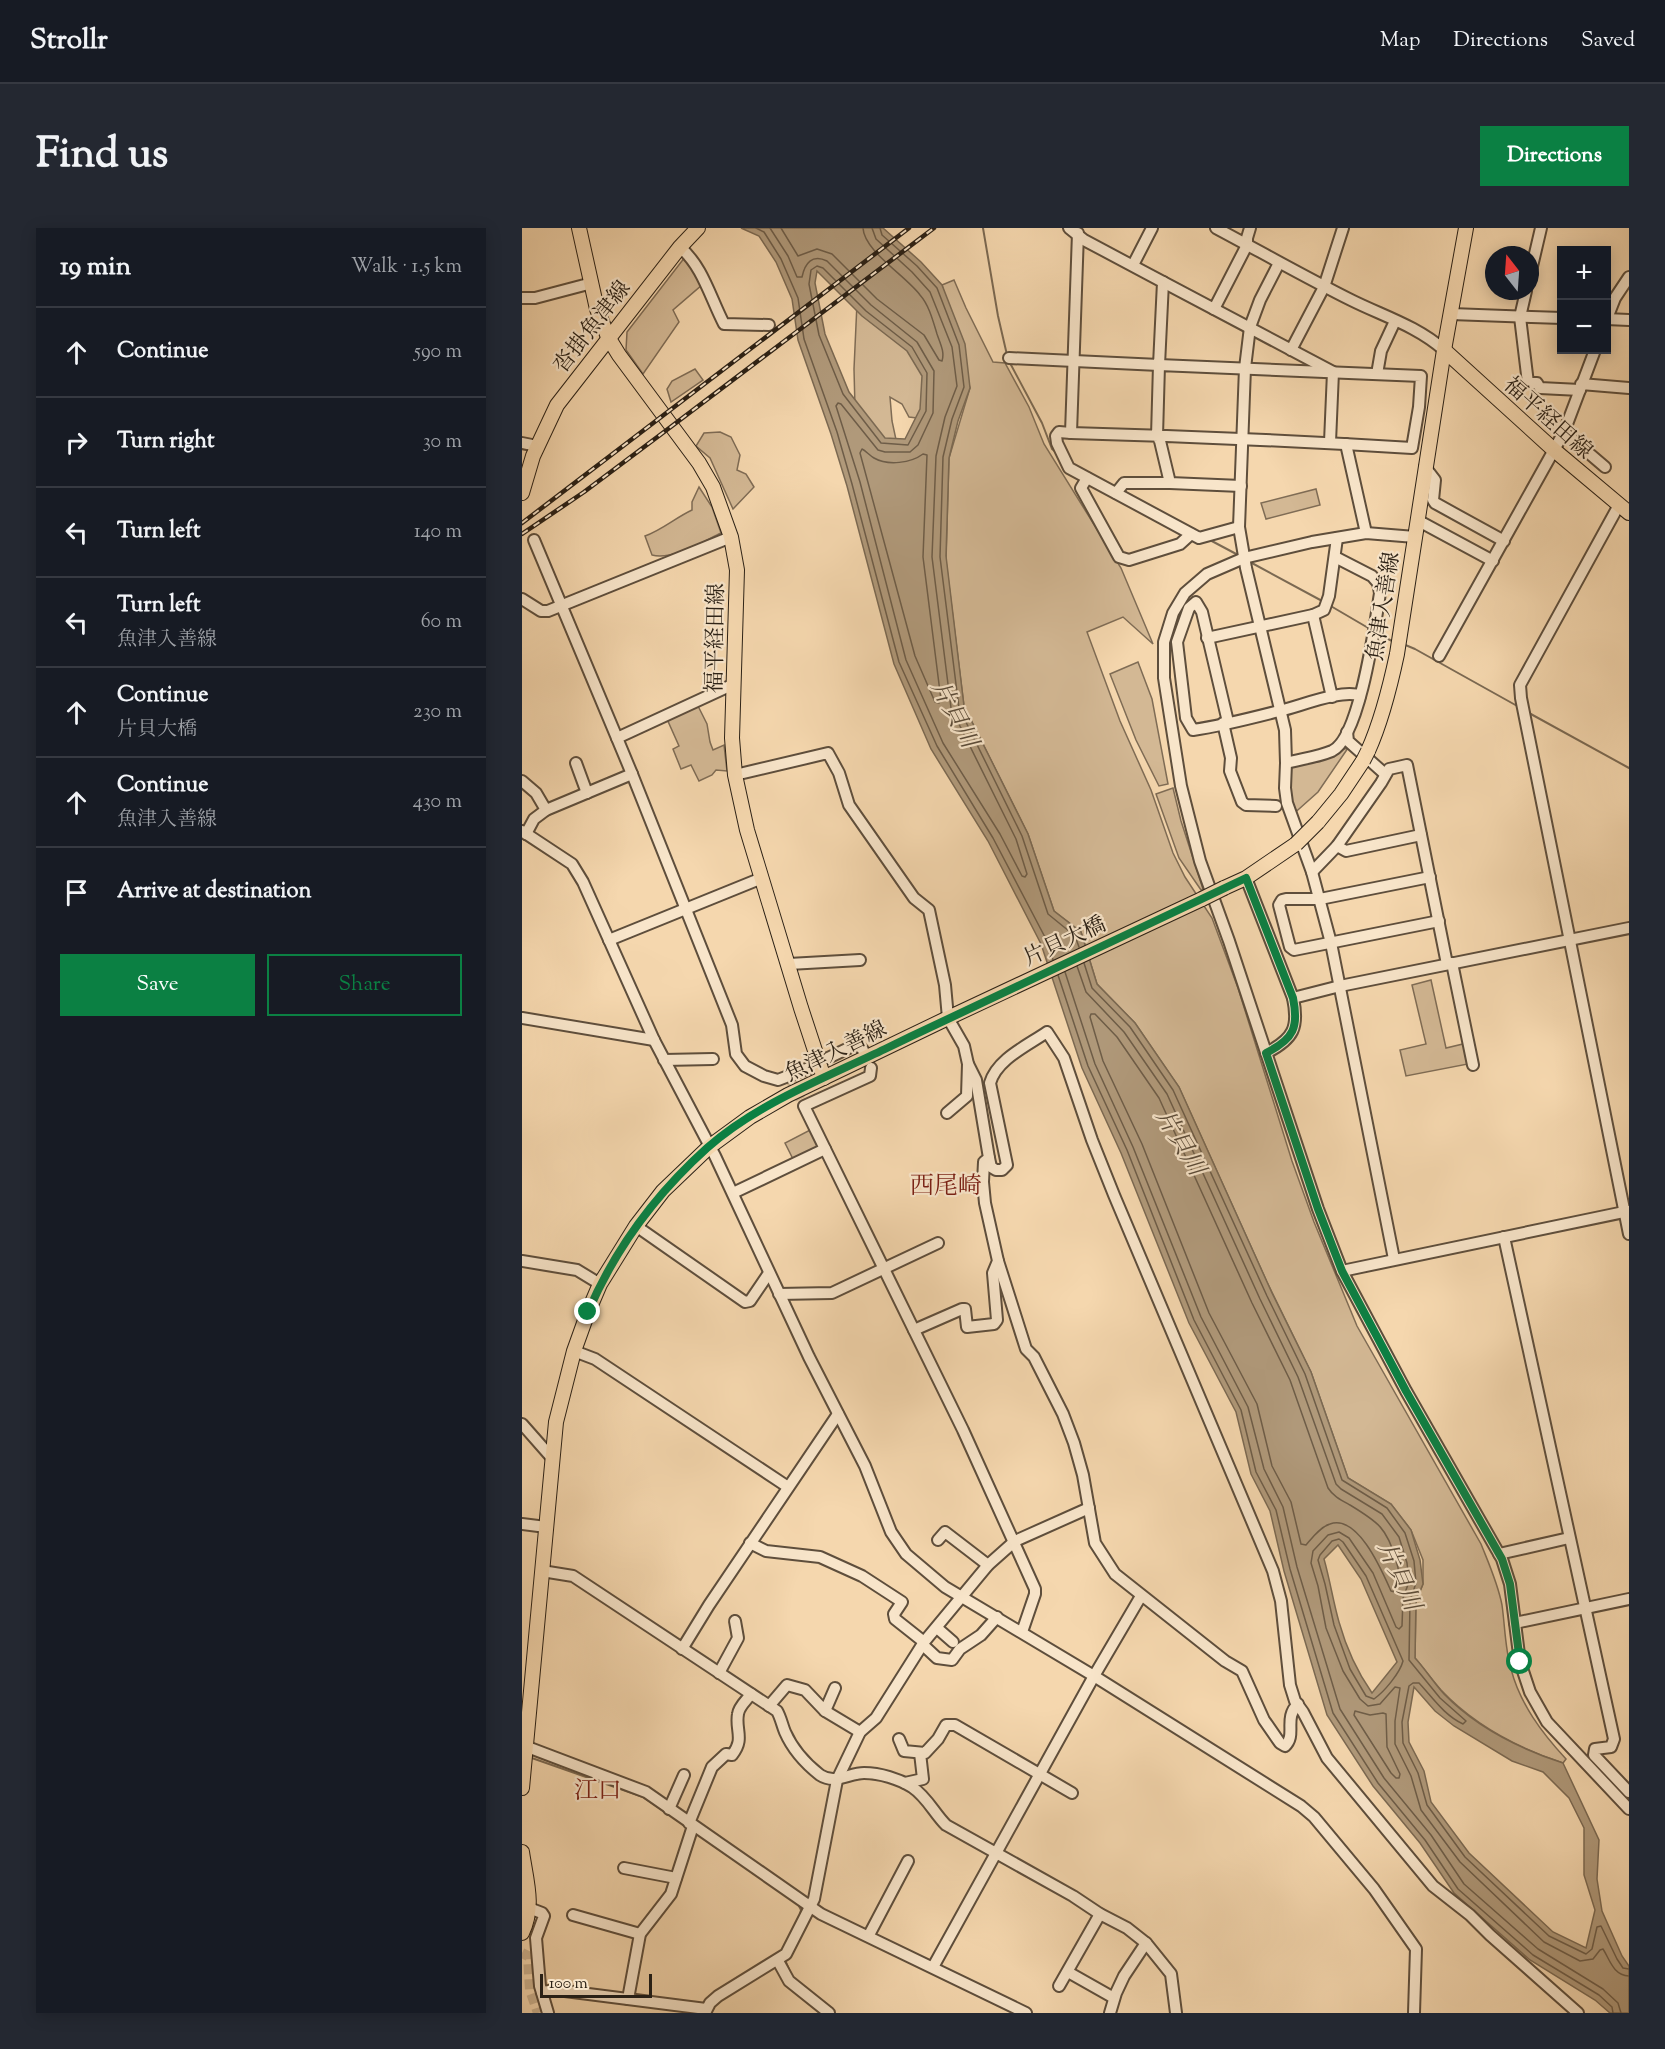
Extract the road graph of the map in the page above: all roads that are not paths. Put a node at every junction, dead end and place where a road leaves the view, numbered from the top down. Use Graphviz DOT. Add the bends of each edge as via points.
graph roads {
  1 [pos="579,228"];
  2 [pos="698,228"];
  3 [pos="1152,228"];
  4 [pos="1216,228"];
  5 [pos="1250,228"];
  6 [pos="1343,228"];
  7 [pos="1466,228"];
  8 [pos="1541,228"];
  9 [pos="1074,231"];
  10 [pos="1247,245"];
  11 [pos="1537,246"];
  12 [pos="680,247"];
  13 [pos="1279,263"];
  14 [pos="1133,265"];
  15 [pos="1629,277"];
  16 [pos="1163,282"];
  17 [pos="592,283"];
  18 [pos="1324,286"];
  19 [pos="522,298"];
  20 [pos="1524,300"];
  21 [pos="1611,308"];
  22 [pos="1215,309"];
  23 [pos="1451,314"];
  24 [pos="1520,317"];
  25 [pos="1557,318"];
  26 [pos="1611,319"];
  27 [pos="1629,320"];
  28 [pos="1395,321"];
  29 [pos="769,325"];
  30 [pos="1250,327"];
  31 [pos="608,337"];
  32 [pos="1291,350"];
  33 [pos="1444,351"];
  34 [pos="1593,354"];
  35 [pos="1009,358"];
  36 [pos="1074,361"];
  37 [pos="1159,365"];
  38 [pos="1245,368"];
  39 [pos="1333,372"];
  40 [pos="1377,374"];
  41 [pos="1581,387"];
  42 [pos="1629,388"];
  43 [pos="1564,432"];
  44 [pos="1071,433"];
  45 [pos="1157,436"];
  46 [pos="1244,438"];
  47 [pos="1330,442"];
  48 [pos="522,443"];
  49 [pos="1346,444"];
  50 [pos="537,447"];
  51 [pos="1554,450"];
  52 [pos="1425,467"];
  53 [pos="1605,467"];
  54 [pos="1087,478"];
  55 [pos="1170,483"];
  56 [pos="1240,486"];
  57 [pos="522,493"];
  58 [pos="1116,494"];
  59 [pos="1626,509"];
  60 [pos="1417,520"];
  61 [pos="1239,527"];
  62 [pos="1366,533"];
  63 [pos="1191,534"];
  64 [pos="731,537"];
  65 [pos="1415,537"];
  66 [pos="1337,538"];
  67 [pos="534,540"];
  68 [pos="1504,541"];
  69 [pos="1335,557"];
  70 [pos="1244,558"];
  71 [pos="1493,561"];
  72 [pos="522,599"];
  73 [pos="562,605"];
  74 [pos="1313,615"];
  75 [pos="1260,626"];
  76 [pos="1207,638"];
  77 [pos="1440,656"];
  78 [pos="734,684"];
  79 [pos="1360,696"];
  80 [pos="1332,697"];
  81 [pos="1279,711"];
  82 [pos="1225,723"];
  83 [pos="1347,732"];
  84 [pos="616,738"];
  85 [pos="576,763"];
  86 [pos="1286,763"];
  87 [pos="632,774"];
  88 [pos="1385,774"];
  89 [pos="735,775"];
  90 [pos="522,781"];
  91 [pos="587,793"];
  92 [pos="1276,806"];
  93 [pos="546,810"];
  94 [pos="524,832"];
  95 [pos="1421,835"];
  96 [pos="1337,846"];
  97 [pos="1312,873"];
  98 [pos="1430,877"];
  99 [pos="762,878"];
  100 [pos="1246,878"];
  101 [pos="1320,899"];
  102 [pos="1196,901"];
  103 [pos="686,909"];
  104 [pos="1439,921"];
  105 [pos="1629,928"];
  106 [pos="1570,939"];
  107 [pos="609,940"];
  108 [pos="1331,943"];
  109 [pos="860,960"];
  110 [pos="789,964"];
  111 [pos="1450,964"];
  112 [pos="1340,986"];
  113 [pos="1293,998"];
  114 [pos="952,1016"];
  115 [pos="522,1018"];
  116 [pos="654,1040"];
  117 [pos="862,1050"];
  118 [pos="1266,1053"];
  119 [pos="828,1058"];
  120 [pos="713,1059"];
  121 [pos="664,1060"];
  122 [pos="968,1064"];
  123 [pos="1473,1065"];
  124 [pos="809,1068"];
  125 [pos="871,1068"];
  126 [pos="824,1078"];
  127 [pos="947,1113"];
  128 [pos="709,1147"];
  129 [pos="825,1149"];
  130 [pos="989,1158"];
  131 [pos="733,1193"];
  132 [pos="1627,1211"];
  133 [pos="636,1226"];
  134 [pos="1629,1234"];
  135 [pos="1504,1237"];
  136 [pos="938,1243"];
  137 [pos="1394,1259"];
  138 [pos="522,1261"];
  139 [pos="998,1261"];
  140 [pos="885,1269"];
  141 [pos="1342,1271"];
  142 [pos="769,1273"];
  143 [pos="600,1284"];
  144 [pos="779,1294"];
  145 [pos="914,1330"];
  146 [pos="574,1351"];
  147 [pos="838,1414"];
  148 [pos="522,1424"];
  149 [pos="552,1458"];
  150 [pos="788,1487"];
  151 [pos="1089,1508"];
  152 [pos="522,1524"];
  153 [pos="546,1527"];
  154 [pos="1569,1538"];
  155 [pos="938,1540"];
  156 [pos="1015,1542"];
  157 [pos="750,1543"];
  158 [pos="1499,1554"];
  159 [pos="988,1565"];
  160 [pos="542,1571"];
  161 [pos="1141,1596"];
  162 [pos="962,1598"];
  163 [pos="1629,1599"];
  164 [pos="1585,1608"];
  165 [pos="997,1617"];
  166 [pos="735,1621"];
  167 [pos="1515,1623"];
  168 [pos="937,1628"];
  169 [pos="1022,1632"];
  170 [pos="952,1642"];
  171 [pos="923,1644"];
  172 [pos="682,1649"];
  173 [pos="719,1673"];
  174 [pos="1094,1676"];
  175 [pos="835,1688"];
  176 [pos="751,1694"];
  177 [pos="1298,1704"];
  178 [pos="769,1706"];
  179 [pos="825,1711"];
  180 [pos="860,1732"];
  181 [pos="899,1739"];
  182 [pos="524,1746"];
  183 [pos="920,1754"];
  184 [pos="684,1775"];
  185 [pos="1039,1775"];
  186 [pos="837,1780"];
  187 [pos="905,1783"];
  188 [pos="522,1788"];
  189 [pos="1629,1792"];
  190 [pos="1072,1793"];
  191 [pos="669,1809"];
  192 [pos="1629,1809"];
  193 [pos="691,1824"];
  194 [pos="522,1852"];
  195 [pos="996,1855"];
  196 [pos="908,1861"];
  197 [pos="624,1868"];
  198 [pos="676,1878"];
  199 [pos="810,1906"];
  200 [pos="529,1908"];
  201 [pos="1100,1914"];
  202 [pos="573,1915"];
  203 [pos="522,1933"];
  204 [pos="640,1934"];
  205 [pos="869,1935"];
  206 [pos="1146,1943"];
  207 [pos="778,1961"];
  208 [pos="933,1967"];
  209 [pos="1068,1972"];
  210 [pos="1059,1986"];
  211 [pos="542,1992"];
  212 [pos="1114,1998"];
  213 [pos="628,1999"];
  214 [pos="706,2011"];
  215 [pos="548,2013"];
  216 [pos="829,2013"];
  217 [pos="1026,2013"];
  218 [pos="1110,2013"];
  219 [pos="1176,2013"];
  220 [pos="1414,2013"];
  221 [pos="1578,2013"];
  1 -- 17 [label="main road, 福平経田線"];
  2 -- 12 [label="main road, 沓掛魚津線"];
  3 -- 14 [label="street"];
  4 -- 10 [label="street"];
  5 -- 10 [label="street"];
  6 -- 18 [label="street"];
  7 -- 23 [label="main road, 魚津入善線"];
  8 -- 11 [label="street"];
  9 -- 14 [label="street"];
  9 -- 36 [label="street"];
  10 -- 13 [label="street"];
  10 -- 22 [label="street"];
  12 -- 29 [label="street" via="698,267 724,324"];
  12 -- 31 [label="main road, 沓掛魚津線"];
  13 -- 18 [label="street"];
  13 -- 30 [label="street"];
  14 -- 16 [label="street"];
  15 -- 21 [label="street"];
  16 -- 22 [label="street"];
  16 -- 37 [label="street"];
  17 -- 19 [label="street"];
  17 -- 31 [label="main road, 福平経田線"];
  18 -- 28 [label="street"];
  18 -- 32 [label="street"];
  20 -- 24 [label="street"];
  22 -- 30 [label="street"];
  23 -- 24 [label="street"];
  23 -- 33 [label="main road, 魚津入善線"];
  24 -- 25 [label="street"];
  24 -- 41 [label="street" via="1528,383 1537,383 1540,388"];
  26 -- 27 [label="street"];
  28 -- 33 [label="street" via="1431,338"];
  28 -- 40 [label="street" via="1381,351"];
  30 -- 32 [label="street"];
  30 -- 38 [label="street"];
  31 -- 50 [label="main road, 沓掛魚津線" via="557,405"];
  31 -- 64 [label="main road, 福平経田線" via="699,463 713,487"];
  32 -- 39 [label="street"];
  33 -- 51 [label="main road, 福平経田線"];
  33 -- 52 [label="main road, 魚津入善線"];
  34 -- 41 [label="street"];
  35 -- 36 [label="street"];
  36 -- 37 [label="street"];
  36 -- 44 [label="street"];
  37 -- 38 [label="street"];
  37 -- 45 [label="street"];
  38 -- 39 [label="street"];
  38 -- 46 [label="street"];
  39 -- 40 [label="street"];
  39 -- 47 [label="street"];
  40 -- 49 [label="street" via="1421,376 1413,448"];
  41 -- 42 [label="street"];
  41 -- 43 [label="street"];
  43 -- 51 [label="street"];
  43 -- 53 [label="street"];
  44 -- 45 [label="street"];
  44 -- 54 [label="street" via="1059,432 1057,443 1069,468"];
  45 -- 46 [label="street"];
  45 -- 55 [label="street"];
  46 -- 47 [label="street"];
  46 -- 56 [label="street"];
  47 -- 49 [label="street"];
  48 -- 50 [label="street"];
  49 -- 62 [label="street"];
  50 -- 57 [label="main road, 沓掛魚津線"];
  51 -- 59 [label="main road, 福平経田線"];
  51 -- 68 [label="street"];
  52 -- 60 [label="main road, 魚津入善線"];
  52 -- 68 [label="street" via="1435,480 1435,503"];
  54 -- 58 [label="street"];
  54 -- 63 [label="street" via="1081,488 1119,557 1129,560 1180,544"];
  55 -- 56 [label="street"];
  55 -- 58 [label="street" via="1124,483"];
  56 -- 61 [label="street"];
  58 -- 63 [label="street"];
  59 -- 106 [label="street" via="1521,686"];
  60 -- 65 [label="main road, 魚津入善線"];
  60 -- 71 [label="street"];
  61 -- 63 [label="street" via="1198,538"];
  61 -- 70 [label="street"];
  62 -- 65 [label="street"];
  62 -- 66 [label="street"];
  64 -- 73 [label="street"];
  64 -- 78 [label="main road, 福平経田線" via="737,570"];
  65 -- 100 [label="main road, 魚津入善線, bridge" via="1389,692 1365,756 1318,822 1296,844"];
  66 -- 69 [label="street"];
  66 -- 70 [label="street"];
  67 -- 73 [label="street"];
  68 -- 71 [label="street"];
  69 -- 74 [label="street" via="1324,610"];
  69 -- 79 [label="street" via="1372,576 1380,593"];
  70 -- 75 [label="street"];
  70 -- 118 [label="street" via="1207,574 1185,593 1173,613 1164,642 1164,678 1189,822"];
  71 -- 77 [label="street"];
  72 -- 73 [label="street" via="541,611"];
  73 -- 84 [label="street"];
  74 -- 75 [label="street"];
  74 -- 80 [label="street"];
  75 -- 76 [label="street"];
  75 -- 81 [label="street"];
  76 -- 82 [label="street"];
  76 -- 82 [label="street" via="1196,602 1189,608 1177,642 1186,718 1193,730"];
  78 -- 84 [label="street"];
  78 -- 89 [label="main road, 福平経田線"];
  79 -- 80 [label="street" via="1355,693"];
  79 -- 83 [label="street"];
  80 -- 81 [label="street"];
  81 -- 82 [label="street"];
  81 -- 86 [label="street"];
  82 -- 92 [label="street" via="1230,771 1242,802"];
  83 -- 86 [label="street" via="1333,751"];
  83 -- 88 [label="street" via="1348,741"];
  84 -- 87 [label="street"];
  85 -- 91 [label="street"];
  86 -- 97 [label="street" via="1287,803"];
  87 -- 91 [label="street"];
  87 -- 103 [label="street"];
  88 -- 95 [label="street" via="1389,769 1407,765"];
  88 -- 96 [label="street"];
  89 -- 99 [label="main road, 福平経田線"];
  89 -- 114 [label="street" via="828,753 839,772 849,805 914,897 929,910"];
  90 -- 93 [label="street" via="536,793"];
  91 -- 93 [label="street"];
  93 -- 94 [label="street"];
  94 -- 107 [label="street" via="572,864"];
  95 -- 96 [label="street" via="1346,851"];
  95 -- 98 [label="street"];
  96 -- 97 [label="street"];
  97 -- 101 [label="street"];
  98 -- 101 [label="street"];
  98 -- 104 [label="street"];
  99 -- 103 [label="street"];
  99 -- 110 [label="main road, 福平経田線"];
  100 -- 102 [label="main road, 魚津入善線, bridge"];
  100 -- 113 [label="street"];
  101 -- 108 [label="street"];
  101 -- 108 [label="street" via="1286,899 1279,905 1294,950"];
  102 -- 114 [label="main road, 片貝大橋"];
  103 -- 107 [label="street"];
  103 -- 124 [label="street" via="732,1025 736,1054 745,1066 778,1080"];
  104 -- 108 [label="street"];
  104 -- 111 [label="street"];
  105 -- 106 [label="street"];
  106 -- 111 [label="street"];
  106 -- 132 [label="street"];
  107 -- 116 [label="street"];
  108 -- 112 [label="street"];
  109 -- 110 [label="street"];
  110 -- 126 [label="main road, 福平経田線"];
  111 -- 112 [label="street"];
  111 -- 123 [label="street"];
  112 -- 113 [label="street"];
  112 -- 137 [label="street"];
  113 -- 118 [label="street" via="1297,1015 1294,1030 1282,1045"];
  114 -- 122 [label="street"];
  114 -- 126 [label="main road, 魚津入善線"];
  115 -- 116 [label="street"];
  116 -- 121 [label="street"];
  117 -- 119 [label="street" via="855,1045"];
  118 -- 141 [label="street"];
  120 -- 121 [label="street"];
  121 -- 128 [label="street"];
  122 -- 127 [label="street" via="967,1096"];
  122 -- 130 [label="street" via="976,1080"];
  125 -- 129 [label="street" via="870,1076 804,1106"];
  126 -- 128 [label="main road, 魚津入善線" via="750,1117"];
  128 -- 131 [label="street"];
  128 -- 133 [label="main road, 魚津入善線" via="663,1191"];
  129 -- 131 [label="street"];
  129 -- 140 [label="street"];
  130 -- 139 [label="street" via="984,1162 983,1182"];
  130 -- 177 [label="street" via="996,1170 1007,1165 990,1083 992,1075 1001,1064 1047,1032 1064,1058 1114,1195 1274,1571 1290,1685"];
  131 -- 142 [label="street"];
  132 -- 134 [label="street"];
  132 -- 135 [label="street"];
  133 -- 142 [label="street" via="745,1302 750,1301"];
  133 -- 143 [label="main road, 魚津入善線"];
  135 -- 137 [label="street"];
  135 -- 154 [label="street"];
  136 -- 140 [label="street"];
  137 -- 141 [label="street"];
  138 -- 143 [label="street" via="577,1270"];
  139 -- 145 [label="street" via="993,1273 997,1320 994,1324 967,1328 962,1309"];
  139 -- 151 [label="street" via="1026,1349 1063,1414 1083,1475"];
  140 -- 144 [label="street" via="832,1293"];
  140 -- 145 [label="street"];
  141 -- 158 [label="street"];
  142 -- 144 [label="street"];
  143 -- 146 [label="main road, 魚津入善線"];
  144 -- 147 [label="street"];
  145 -- 156 [label="street"];
  146 -- 149 [label="main road, 魚津入善線"];
  146 -- 150 [label="street" via="595,1359"];
  147 -- 150 [label="street"];
  147 -- 162 [label="street" via="865,1466 891,1532 906,1554"];
  148 -- 149 [label="street"];
  149 -- 153 [label="main road, 魚津入善線"];
  150 -- 157 [label="street"];
  151 -- 156 [label="street"];
  151 -- 161 [label="street" via="1095,1543 1115,1574"];
  152 -- 153 [label="street"];
  153 -- 160 [label="main road, 魚津入善線"];
  154 -- 158 [label="street"];
  154 -- 164 [label="street"];
  155 -- 159 [label="street" via="945,1532"];
  156 -- 159 [label="street"];
  156 -- 169 [label="street" via="1035,1589"];
  157 -- 171 [label="street" via="766,1551 820,1557 862,1576 902,1602 895,1619"];
  157 -- 172 [label="street"];
  158 -- 167 [label="street" via="1510,1584"];
  159 -- 162 [label="street"];
  160 -- 172 [label="street" via="573,1576"];
  160 -- 182 [label="main road, 魚津入善線"];
  161 -- 174 [label="street"];
  161 -- 177 [label="street" via="1242,1671 1264,1720 1285,1746 1290,1740 1292,1710"];
  162 -- 165 [label="street"];
  162 -- 168 [label="street"];
  163 -- 164 [label="street"];
  164 -- 167 [label="street"];
  164 -- 189 [label="street" via="1614,1739 1611,1747 1595,1749 1594,1755"];
  165 -- 169 [label="street"];
  165 -- 171 [label="street" via="952,1660 937,1658"];
  166 -- 173 [label="street" via="738,1638"];
  167 -- 192 [label="street" via="1520,1662 1530,1692 1547,1722"];
  168 -- 170 [label="street"];
  168 -- 171 [label="street"];
  169 -- 174 [label="street"];
  171 -- 180 [label="street" via="876,1718"];
  172 -- 173 [label="street"];
  173 -- 176 [label="street"];
  174 -- 185 [label="street"];
  174 -- 220 [label="street" via="1314,1817 1374,1889 1416,1949"];
  175 -- 179 [label="street"];
  176 -- 178 [label="street"];
  176 -- 193 [label="street" via="737,1715 737,1748 712,1767"];
  177 -- 221 [label="street" via="1327,1758 1432,1886 1470,1915"];
  178 -- 179 [label="street" via="787,1685 805,1690"];
  178 -- 186 [label="street" via="781,1716 798,1754 821,1776"];
  179 -- 180 [label="street"];
  180 -- 186 [label="street"];
  181 -- 183 [label="street" via="904,1752"];
  182 -- 188 [label="main road, 魚津入善線"];
  182 -- 191 [label="street" via="645,1792"];
  183 -- 185 [label="street" via="950,1724"];
  183 -- 187 [label="street" via="923,1779"];
  184 -- 191 [label="street"];
  185 -- 190 [label="street"];
  185 -- 195 [label="street"];
  186 -- 187 [label="street" via="865,1773"];
  186 -- 199 [label="street" via="819,1883"];
  187 -- 195 [label="street" via="919,1792 946,1825"];
  191 -- 193 [label="street"];
  193 -- 198 [label="street"];
  193 -- 199 [label="street"];
  194 -- 200 [label="main road"];
  195 -- 201 [label="street"];
  195 -- 208 [label="street"];
  196 -- 205 [label="street"];
  197 -- 198 [label="street"];
  198 -- 204 [label="street" via="671,1894"];
  199 -- 205 [label="street"];
  199 -- 207 [label="street" via="786,1954"];
  200 -- 203 [label="main road"];
  200 -- 211 [label="street" via="544,1916 537,1938"];
  201 -- 206 [label="street"];
  201 -- 209 [label="street"];
  202 -- 204 [label="street"];
  204 -- 213 [label="street"];
  205 -- 208 [label="street"];
  206 -- 212 [label="street"];
  206 -- 219 [label="street" via="1171,1974"];
  207 -- 214 [label="street" via="718,1996"];
  207 -- 216 [label="street" via="789,1981"];
  208 -- 217 [label="street"];
  209 -- 210 [label="street"];
  209 -- 212 [label="street"];
  211 -- 213 [label="street" via="557,1990"];
  211 -- 215 [label="street"];
  212 -- 218 [label="street"];
  213 -- 214 [label="street"];
}
